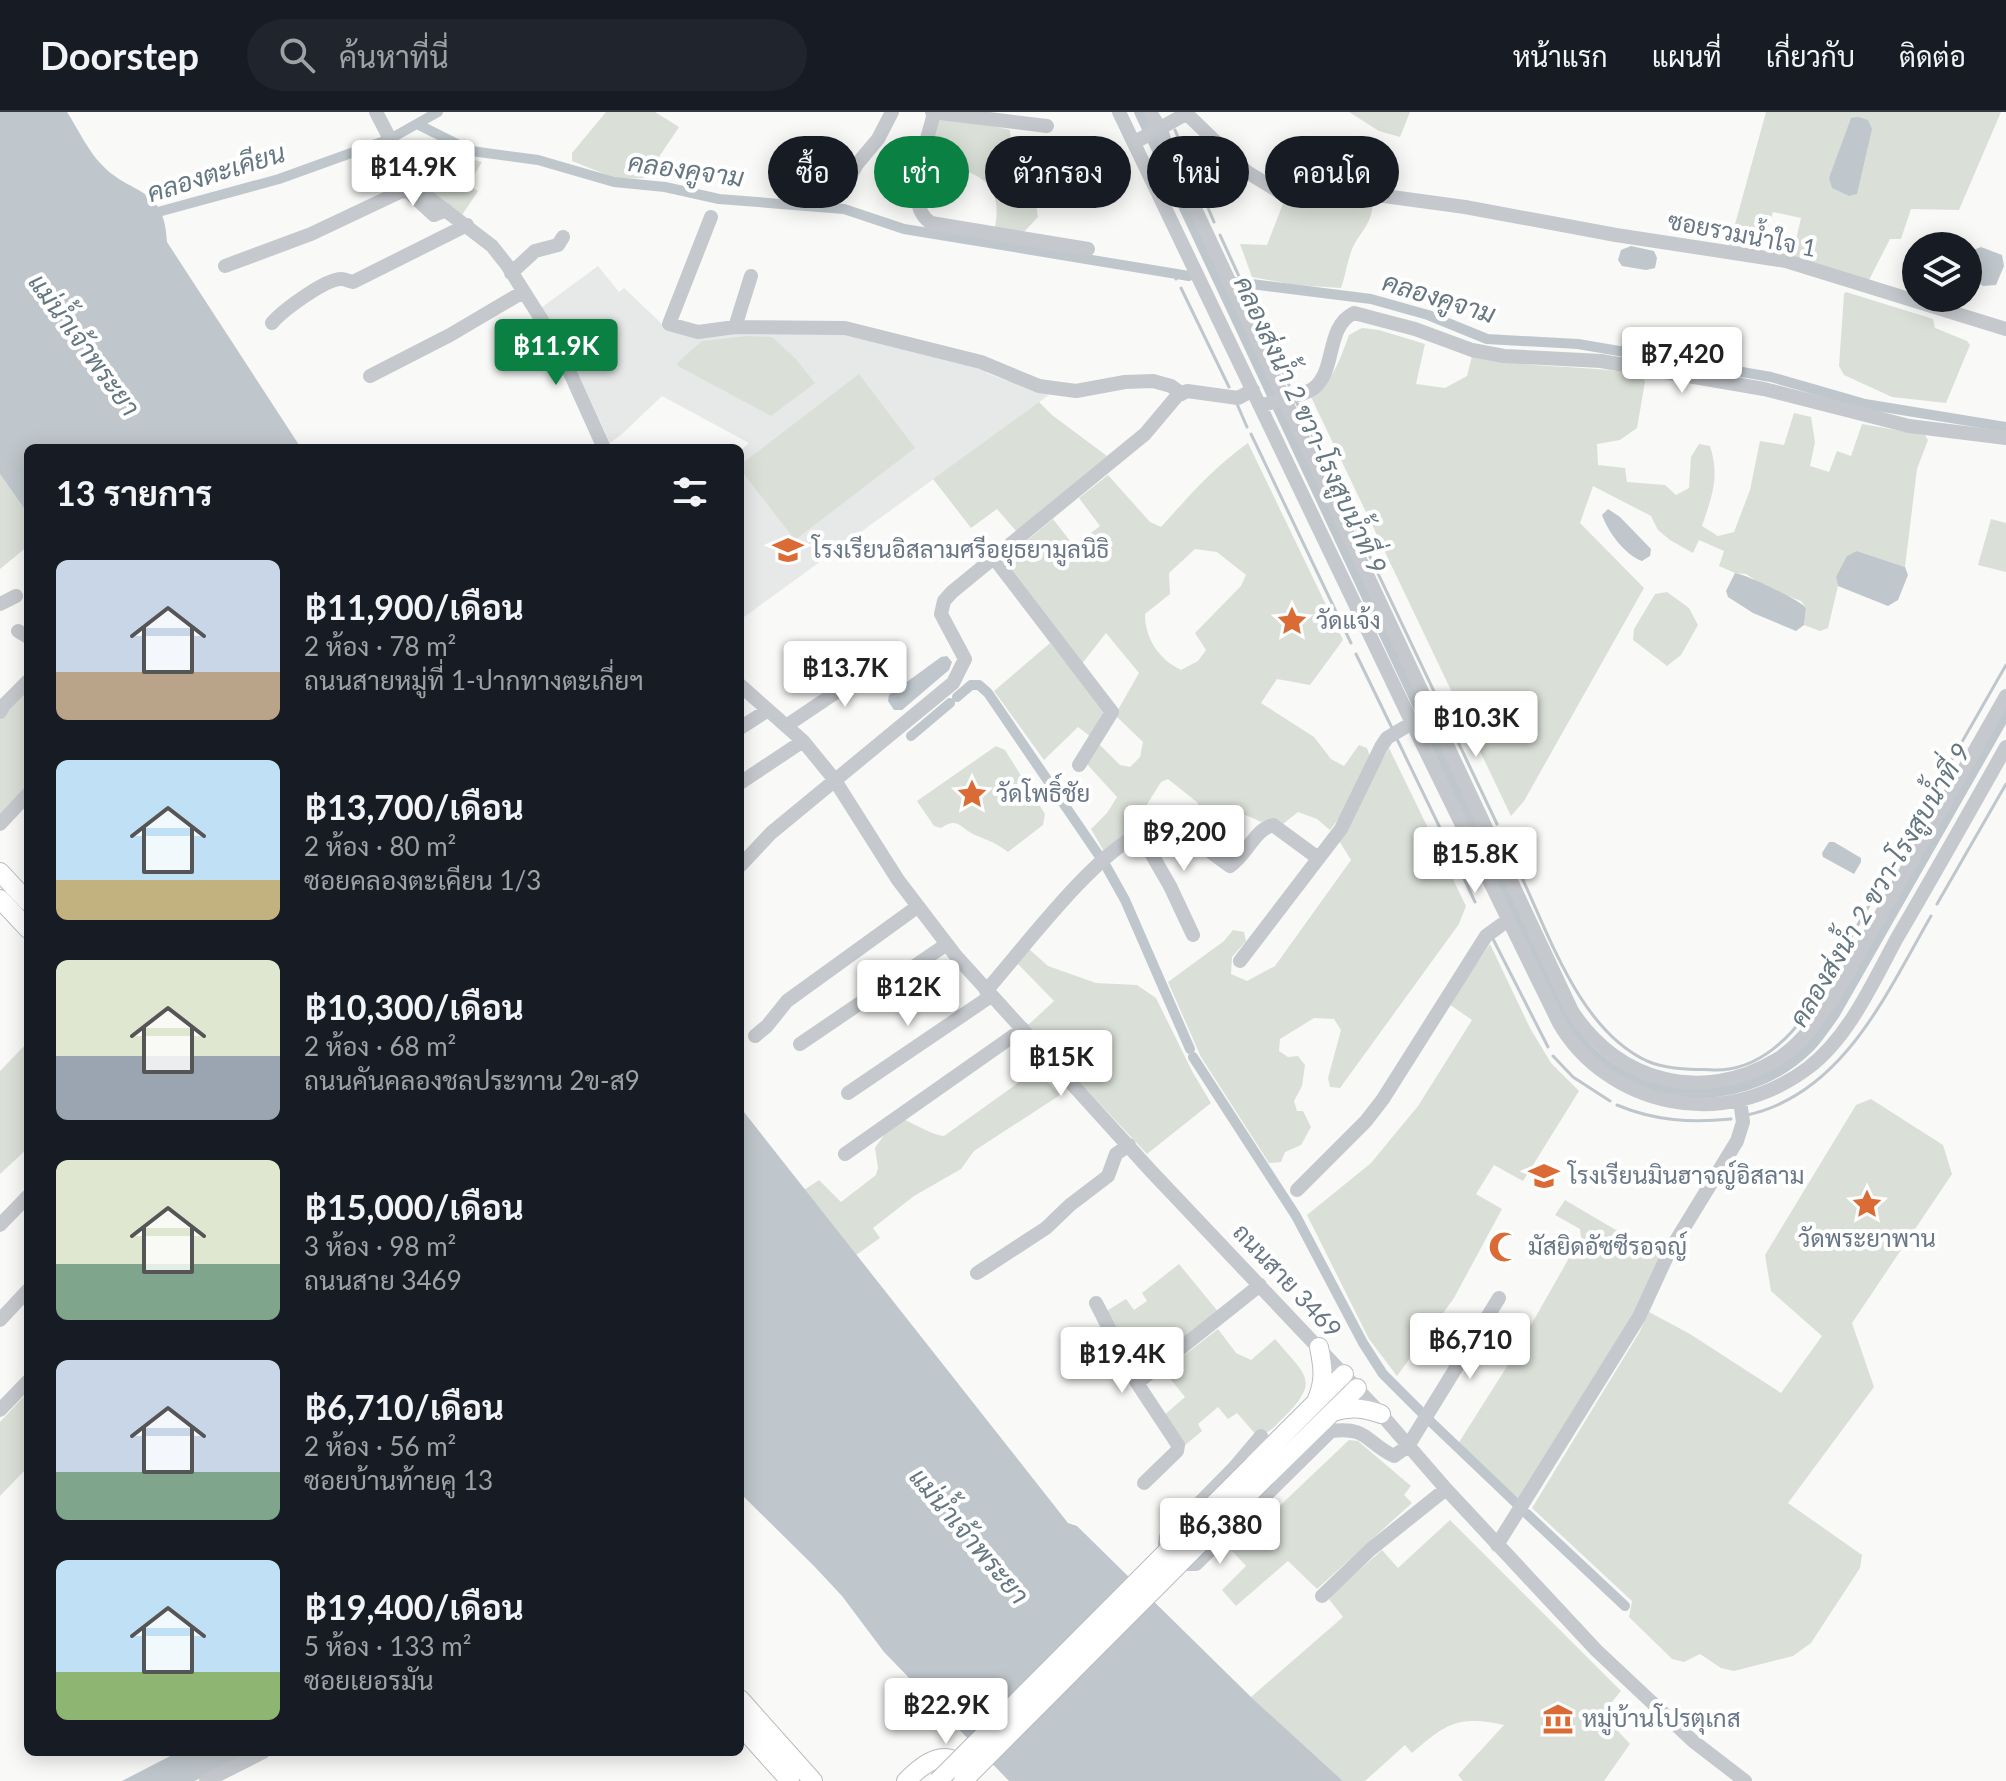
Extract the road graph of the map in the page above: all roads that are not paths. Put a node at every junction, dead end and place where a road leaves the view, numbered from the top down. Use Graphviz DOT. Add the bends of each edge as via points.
graph roads {
  1 [pos="376,112"];
  2 [pos="892,112"];
  3 [pos="934,112"];
  4 [pos="1119,112"];
  5 [pos="1150,112"];
  6 [pos="1047,126"];
  7 [pos="1160,131"];
  8 [pos="1139,141"];
  9 [pos="858,163"];
  10 [pos="446,210"];
  11 [pos="711,217"];
  12 [pos="467,225"];
  13 [pos="563,237"];
  14 [pos="1088,249"];
  15 [pos="225,266"];
  16 [pos="511,273"];
  17 [pos="751,276"];
  18 [pos="523,292"];
  19 [pos="272,323"];
  20 [pos="735,327"];
  21 [pos="2006,329"];
  22 [pos="370,376"];
  23 [pos="1253,390"];
  24 [pos="1182,394"];
  25 [pos="1273,401"];
  26 [pos="2006,438"];
  27 [pos="600,444"];
  28 [pos="994,558"];
  29 [pos="16,596"];
  30 [pos="0,604"];
  31 [pos="884,660"];
  32 [pos="24,685"];
  33 [pos="744,689"];
  34 [pos="2006,696"];
  35 [pos="768,710"];
  36 [pos="0,712"];
  37 [pos="1412,723"];
  38 [pos="744,725"];
  39 [pos="786,726"];
  40 [pos="803,741"];
  41 [pos="2006,747"];
  42 [pos="1079,765"];
  43 [pos="834,779"];
  44 [pos="744,780"];
  45 [pos="24,798"];
  46 [pos="0,824"];
  47 [pos="1140,834"];
  48 [pos="1483,839"];
  49 [pos="1318,858"];
  50 [pos="744,862"];
  51 [pos="1912,862"];
  52 [pos="0,872"];
  53 [pos="1931,874"];
  54 [pos="24,898"];
  55 [pos="0,899"];
  56 [pos="917,907"];
  57 [pos="1508,920"];
  58 [pos="24,925"];
  59 [pos="1193,935"];
  60 [pos="947,944"];
  61 [pos="1240,961"];
  62 [pos="988,993"];
  63 [pos="1023,1029"];
  64 [pos="755,1036"];
  65 [pos="800,1044"];
  66 [pos="848,1093"];
  67 [pos="1740,1101"];
  68 [pos="1129,1145"];
  69 [pos="845,1154"];
  70 [pos="1297,1190"];
  71 [pos="24,1200"];
  72 [pos="0,1225"];
  73 [pos="977,1273"];
  74 [pos="1260,1285"];
  75 [pos="24,1294"];
  76 [pos="1499,1298"];
  77 [pos="1096,1303"];
  78 [pos="0,1320"];
  79 [pos="1319,1347"];
  80 [pos="1350,1381"];
  81 [pos="1137,1383"];
  82 [pos="24,1385"];
  83 [pos="1323,1407"];
  84 [pos="0,1410"];
  85 [pos="1381,1414"];
  86 [pos="1261,1436"];
  87 [pos="1408,1446"];
  88 [pos="1260,1471"];
  89 [pos="1144,1483"];
  90 [pos="1446,1489"];
  91 [pos="1497,1545"];
  92 [pos="1322,1596"];
  93 [pos="744,1703"];
  94 [pos="744,1729"];
  95 [pos="255,1756"];
  96 [pos="206,1781"];
  97 [pos="790,1781"];
  98 [pos="813,1781"];
  99 [pos="906,1781"];
  100 [pos="919,1781"];
  101 [pos="938,1781"];
  102 [pos="963,1781"];
  103 [pos="972,1781"];
  104 [pos="1745,1781"];
  1 -- 10 [label="street" via="403,164 428,197"];
  2 -- 9 [label="street"];
  3 -- 6 [label="street"];
  3 -- 14 [label="street" via="918,167 919,209 925,219"];
  4 -- 8 [label="street"];
  5 -- 7 [label="street"];
  7 -- 8 [label="street, ซอยรวมน้ำใจ 1"];
  7 -- 21 [label="street, ซอยรวมน้ำใจ 1" via="1182,116 1195,119 1247,172 1283,194 1377,195 1786,261"];
  7 -- 25 [label="street"];
  8 -- 23 [label="street"];
  10 -- 12 [label="street"];
  10 -- 15 [label="street" via="434,215 402,191 311,234"];
  11 -- 20 [label="street" via="669,324 698,332"];
  12 -- 16 [label="street" via="492,246"];
  12 -- 19 [label="street" via="353,282 340,279 328,284"];
  13 -- 16 [label="street" via="558,245 535,251"];
  16 -- 18 [label="street"];
  17 -- 20 [label="street"];
  18 -- 22 [label="street"];
  18 -- 27 [label="street" via="557,344"];
  20 -- 24 [label="street" via="845,328 981,362 1039,386 1076,391 1153,381"];
  23 -- 24 [label="street" via="1238,398"];
  23 -- 25 [label="street"];
  24 -- 28 [label="street" via="1145,434"];
  25 -- 26 [label="street" via="1316,386 1339,326 1354,313 1472,350 1601,361 1770,390 1909,426"];
  25 -- 37 [label="street"];
  25 -- 48 [label="street"];
  28 -- 42 [label="street" via="1112,712"];
  28 -- 43 [label="street" via="940,608 965,659 959,675"];
  29 -- 30 [label="street"];
  31 -- 39 [label="street"];
  32 -- 36 [label="street"];
  33 -- 35 [label="street, ถนนสาย 3469"];
  34 -- 51 [label="street"];
  35 -- 38 [label="street"];
  35 -- 39 [label="street, ถนนสาย 3469"];
  37 -- 48 [label="street"];
  37 -- 49 [label="street" via="1387,738 1341,829"];
  39 -- 40 [label="street, ถนนสาย 3469"];
  40 -- 43 [label="street, ถนนสาย 3469"];
  40 -- 44 [label="street"];
  41 -- 53 [label="street"];
  43 -- 50 [label="street"];
  43 -- 56 [label="street, ถนนสาย 3469"];
  45 -- 46 [label="street"];
  47 -- 49 [label="street" via="1153,812 1158,813 1230,866 1266,826 1273,825"];
  47 -- 59 [label="street"];
  47 -- 62 [label="street" via="1126,840 1083,881"];
  48 -- 51 [label="street" via="1583,1028 1618,1059 1665,1081 1751,1073 1778,1059 1809,1032"];
  48 -- 57 [label="street"];
  49 -- 61 [label="street"];
  51 -- 53 [label="street"];
  52 -- 54 [label="main road"];
  53 -- 67 [label="street" via="1857,1008 1826,1051 1785,1083"];
  55 -- 58 [label="main road"];
  56 -- 60 [label="street, ถนนสาย 3469"];
  56 -- 64 [label="street" via="787,1001"];
  57 -- 67 [label="street" via="1569,1040 1602,1071 1651,1097 1699,1104"];
  57 -- 70 [label="street" via="1486,936 1383,1099"];
  60 -- 62 [label="street, ถนนสาย 3469"];
  60 -- 65 [label="street"];
  62 -- 63 [label="street, ถนนสาย 3469"];
  62 -- 66 [label="street"];
  63 -- 68 [label="street, ถนนสาย 3469"];
  63 -- 69 [label="street"];
  67 -- 91 [label="street" via="1743,1122 1737,1141 1669,1252 1639,1317"];
  68 -- 73 [label="street" via="1116,1154 1108,1176 1046,1228"];
  68 -- 74 [label="street, ถนนสาย 3469"];
  71 -- 72 [label="street"];
  74 -- 79 [label="street, ถนนสาย 3469"];
  74 -- 81 [label="street"];
  75 -- 78 [label="street"];
  76 -- 87 [label="street"];
  77 -- 81 [label="street"];
  79 -- 80 [label="street, ถนนสาย 3469"];
  79 -- 83 [label="main road"];
  80 -- 83 [label="main road"];
  80 -- 85 [label="street, ถนนสาย 3469"];
  81 -- 89 [label="street" via="1178,1445"];
  82 -- 84 [label="street"];
  83 -- 85 [label="main road"];
  83 -- 88 [label="main road"];
  85 -- 87 [label="street, ถนนสาย 3469"];
  86 -- 87 [label="street" via="1166,1537 1165,1544 1186,1564 1196,1564 1331,1431 1361,1432 1394,1456"];
  87 -- 90 [label="street, ถนนสาย 3469"];
  88 -- 101 [label="main road, bridge"];
  88 -- 102 [label="main road, bridge"];
  90 -- 91 [label="street, ถนนสาย 3469"];
  90 -- 92 [label="street"];
  91 -- 104 [label="street, ถนนสาย 3469" via="1622,1677"];
  93 -- 98 [label="main road"];
  94 -- 97 [label="main road"];
  95 -- 96 [label="street"];
  99 -- 103 [label="main road" via="925,1763 945,1758 964,1767"];
  100 -- 102 [label="main road" via="930,1770 944,1767"];
}
